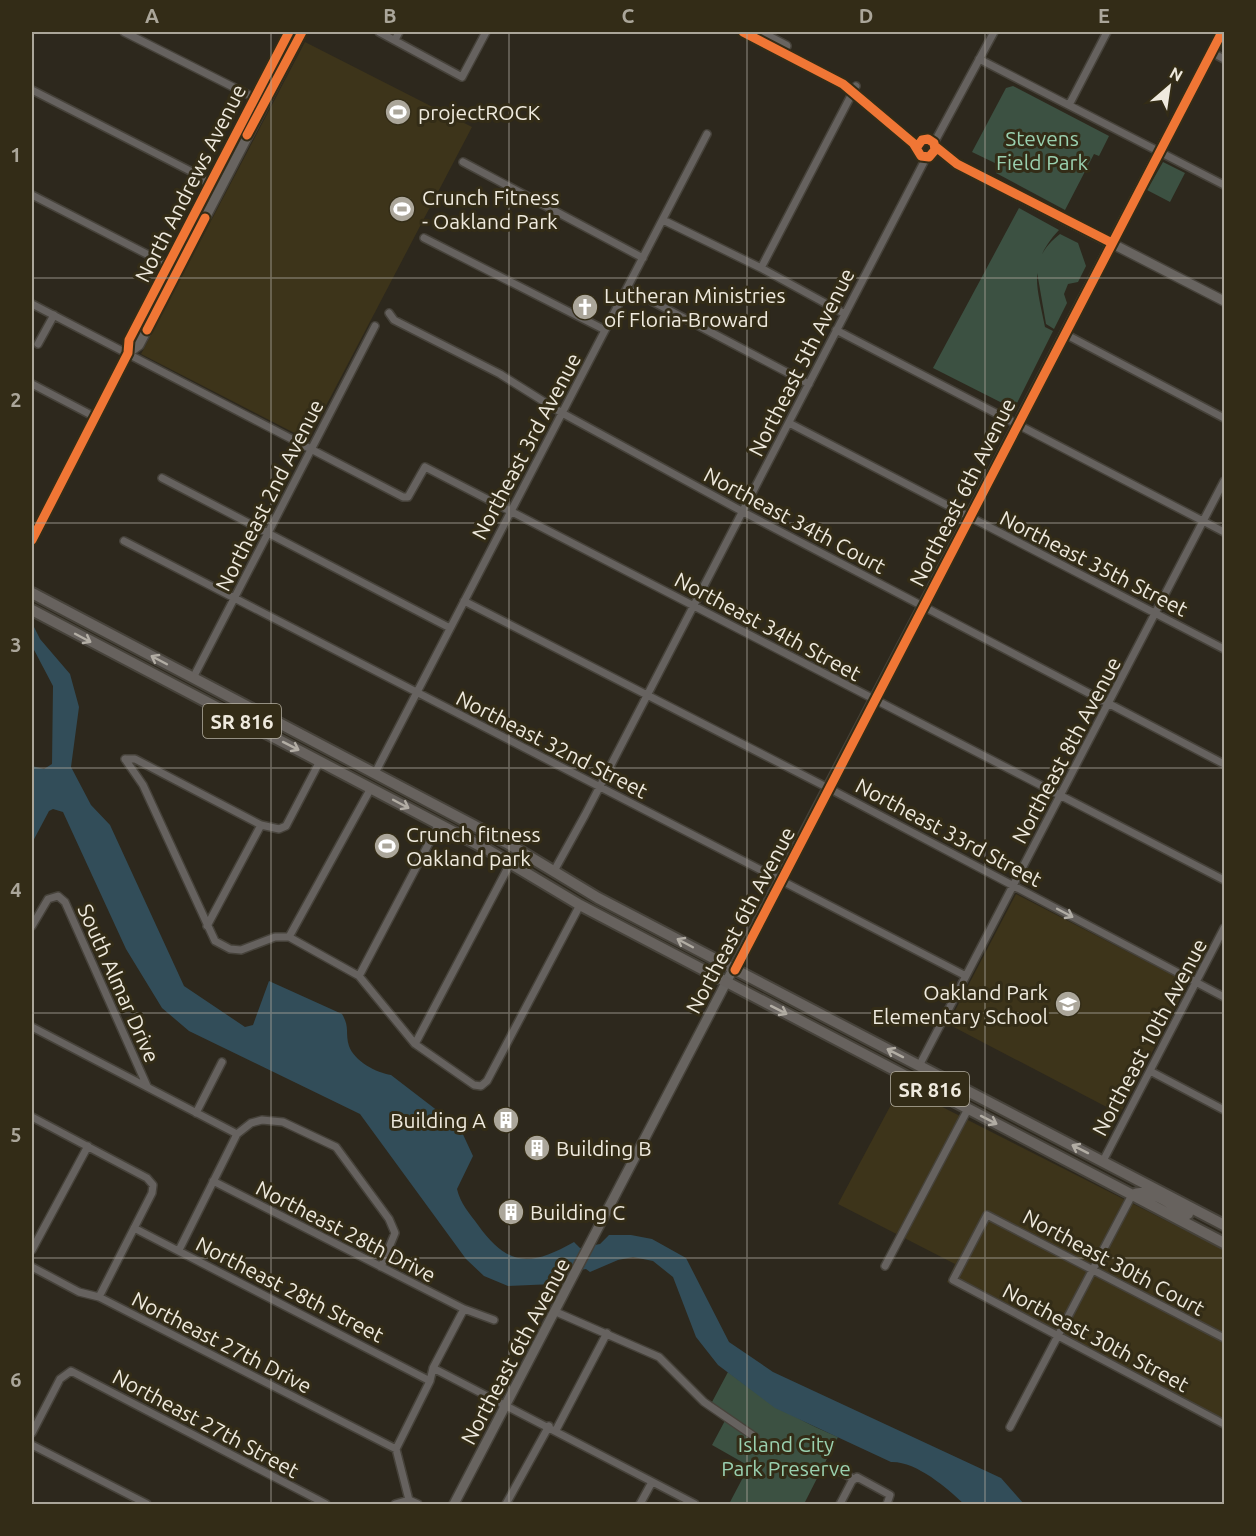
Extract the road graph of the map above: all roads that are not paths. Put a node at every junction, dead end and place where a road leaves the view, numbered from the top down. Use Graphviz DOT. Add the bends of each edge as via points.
graph roads {
  1 [pos="124,32"];
  2 [pos="290,32"];
  3 [pos="302,32"];
  4 [pos="379,32"];
  5 [pos="399,32"];
  6 [pos="486,32"];
  7 [pos="743,32"];
  8 [pos="994,32"];
  9 [pos="1107,32"];
  10 [pos="1222,32"];
  11 [pos="758,34"];
  12 [pos="394,40"];
  13 [pos="1211,52"];
  14 [pos="979,59"];
  15 [pos="1224,59"];
  16 [pos="854,89"];
  17 [pos="32,90"];
  18 [pos="255,98"];
  19 [pos="1069,105"];
  20 [pos="708,134"];
  21 [pos="927,148"];
  22 [pos="1160,151"];
  23 [pos="463,162"];
  24 [pos="200,176"];
  25 [pos="215,176"];
  26 [pos="224,181"];
  27 [pos="1224,185"];
  28 [pos="209,186"];
  29 [pos="219,191"];
  30 [pos="32,195"];
  31 [pos="663,220"];
  32 [pos="424,238"];
  33 [pos="1112,243"];
  34 [pos="643,258"];
  35 [pos="168,265"];
  36 [pos="761,268"];
  37 [pos="627,288"];
  38 [pos="1224,302"];
  39 [pos="32,304"];
  40 [pos="389,313"];
  41 [pos="845,314"];
  42 [pos="54,315"];
  43 [pos="375,327"];
  44 [pos="605,330"];
  45 [pos="836,330"];
  46 [pos="1065,334"];
  47 [pos="38,344"];
  48 [pos="128,353"];
  49 [pos="32,384"];
  50 [pos="809,384"];
  51 [pos="562,413"];
  52 [pos="95,417"];
  53 [pos="1224,418"];
  54 [pos="789,423"];
  55 [pos="1018,424"];
  56 [pos="311,448"];
  57 [pos="162,478"];
  58 [pos="1224,481"];
  59 [pos="511,510"];
  60 [pos="742,511"];
  61 [pos="970,517"];
  62 [pos="1204,521"];
  63 [pos="269,532"];
  64 [pos="1224,532"];
  65 [pos="32,540"];
  66 [pos="123,541"];
  67 [pos="32,593"];
  68 [pos="234,599"];
  69 [pos="464,601"];
  70 [pos="693,606"];
  71 [pos="923,606"];
  72 [pos="32,610"];
  73 [pos="1156,613"];
  74 [pos="450,628"];
  75 [pos="1224,649"];
  76 [pos="193,678"];
  77 [pos="164,681"];
  78 [pos="416,694"];
  79 [pos="645,696"];
  80 [pos="874,700"];
  81 [pos="1109,702"];
  82 [pos="248,706"];
  83 [pos="227,713"];
  84 [pos="320,761"];
  85 [pos="1224,764"];
  86 [pos="375,773"];
  87 [pos="349,777"];
  88 [pos="599,786"];
  89 [pos="371,788"];
  90 [pos="829,788"];
  91 [pos="1060,797"];
  92 [pos="462,819"];
  93 [pos="439,824"];
  94 [pos="261,825"];
  95 [pos="510,862"];
  96 [pos="523,870"];
  97 [pos="554,871"];
  98 [pos="781,880"];
  99 [pos="1224,880"];
  100 [pos="1014,885"];
  101 [pos="580,905"];
  102 [pos="32,926"];
  103 [pos="207,926"];
  104 [pos="1224,928"];
  105 [pos="289,937"];
  106 [pos="735,969"];
  107 [pos="358,976"];
  108 [pos="966,976"];
  109 [pos="1196,982"];
  110 [pos="728,984"];
  111 [pos="1224,997"];
  112 [pos="32,1027"];
  113 [pos="415,1044"];
  114 [pos="222,1062"];
  115 [pos="920,1066"];
  116 [pos="1150,1071"];
  117 [pos="952,1083"];
  118 [pos="147,1086"];
  119 [pos="933,1091"];
  120 [pos="984,1099"];
  121 [pos="968,1109"];
  122 [pos="1224,1110"];
  123 [pos="196,1113"];
  124 [pos="32,1117"];
  125 [pos="237,1134"];
  126 [pos="1028,1140"];
  127 [pos="88,1146"];
  128 [pos="1103,1161"];
  129 [pos="213,1182"];
  130 [pos="1132,1195"];
  131 [pos="1223,1224"];
  132 [pos="134,1228"];
  133 [pos="1224,1243"];
  134 [pos="32,1250"];
  135 [pos="179,1250"];
  136 [pos="885,1266"];
  137 [pos="32,1267"];
  138 [pos="381,1267"];
  139 [pos="1093,1268"];
  140 [pos="952,1280"];
  141 [pos="99,1297"];
  142 [pos="464,1309"];
  143 [pos="556,1312"];
  144 [pos="494,1320"];
  145 [pos="607,1333"];
  146 [pos="1058,1335"];
  147 [pos="1224,1338"];
  148 [pos="433,1368"];
  149 [pos="430,1381"];
  150 [pos="507,1406"];
  151 [pos="1224,1424"];
  152 [pos="549,1426"];
  153 [pos="1010,1427"];
  154 [pos="556,1430"];
  155 [pos="32,1433"];
  156 [pos="755,1437"];
  157 [pos="32,1445"];
  158 [pos="396,1449"];
  159 [pos="835,1469"];
  160 [pos="854,1479"];
  161 [pos="652,1482"];
  162 [pos="409,1500"];
  163 [pos="147,1504"];
  164 [pos="326,1504"];
  165 [pos="394,1504"];
  166 [pos="418,1504"];
  167 [pos="454,1504"];
  168 [pos="506,1504"];
  169 [pos="640,1504"];
  170 [pos="694,1504"];
  171 [pos="840,1504"];
  172 [pos="887,1504"];
  1 -- 18 [label="street"];
  2 -- 18 [label="street, North Andrews Avenue"];
  3 -- 26 [label="street, North Andrews Avenue"];
  4 -- 12 [label="street"];
  5 -- 12 [label="street"];
  6 -- 12 [label="street" via="462,77"];
  7 -- 11 [label="street"];
  8 -- 14 [label="street, Northeast 5th Avenue"];
  9 -- 19 [label="street"];
  10 -- 13 [label="street, Northeast 6th Avenue"];
  11 -- 16 [label="street"];
  13 -- 15 [label="street"];
  13 -- 22 [label="street, Northeast 6th Avenue"];
  14 -- 19 [label="street"];
  14 -- 21 [label="street, Northeast 5th Avenue"];
  16 -- 21 [label="street"];
  16 -- 36 [label="street"];
  17 -- 24 [label="street"];
  18 -- 25 [label="street, North Andrews Avenue"];
  19 -- 22 [label="street"];
  20 -- 31 [label="street, Northeast 3rd Avenue"];
  21 -- 33 [label="street"];
  21 -- 41 [label="street, Northeast 5th Avenue"];
  22 -- 27 [label="street"];
  22 -- 33 [label="street, Northeast 6th Avenue"];
  23 -- 34 [label="street"];
  24 -- 25 [label="street"];
  24 -- 28 [label="street"];
  25 -- 26 [label="street"];
  25 -- 28 [label="street, North Andrews Avenue"];
  26 -- 29 [label="street, North Andrews Avenue"];
  28 -- 29 [label="street"];
  28 -- 35 [label="street, North Andrews Avenue"];
  29 -- 48 [label="street, North Andrews Avenue" via="139,345"];
  30 -- 35 [label="street"];
  31 -- 34 [label="street, Northeast 3rd Avenue"];
  31 -- 36 [label="street"];
  32 -- 44 [label="street"];
  33 -- 38 [label="street"];
  33 -- 46 [label="street, Northeast 6th Avenue"];
  34 -- 37 [label="street, Northeast 3rd Avenue"];
  35 -- 48 [label="street, North Andrews Avenue" via="129,340"];
  36 -- 41 [label="street"];
  37 -- 44 [label="street, Northeast 3rd Avenue"];
  37 -- 50 [label="street"];
  39 -- 42 [label="street"];
  40 -- 51 [label="street, Northeast 34th Court" via="394,320 500,374"];
  41 -- 45 [label="street, Northeast 5th Avenue"];
  42 -- 47 [label="street"];
  42 -- 48 [label="street"];
  43 -- 56 [label="street, Northeast 2nd Avenue"];
  44 -- 51 [label="street, Northeast 3rd Avenue"];
  45 -- 50 [label="street, Northeast 5th Avenue"];
  45 -- 55 [label="street"];
  46 -- 53 [label="street"];
  46 -- 55 [label="street, Northeast 6th Avenue"];
  48 -- 52 [label="street, North Andrews Avenue"];
  48 -- 56 [label="street"];
  49 -- 52 [label="street"];
  50 -- 54 [label="street, Northeast 5th Avenue"];
  51 -- 59 [label="street, Northeast 3rd Avenue"];
  51 -- 60 [label="street, Northeast 34th Court"];
  52 -- 65 [label="street, North Andrews Avenue"];
  54 -- 60 [label="street, Northeast 5th Avenue"];
  54 -- 61 [label="street, Northeast 35th Street"];
  55 -- 61 [label="street, Northeast 6th Avenue"];
  55 -- 62 [label="street"];
  56 -- 59 [label="street, Northeast 34th Street" via="404,496 408,497 425,467"];
  56 -- 63 [label="street, Northeast 2nd Avenue"];
  57 -- 63 [label="street"];
  58 -- 62 [label="street, Northeast 8th Avenue"];
  59 -- 69 [label="street, Northeast 3rd Avenue"];
  59 -- 70 [label="street, Northeast 34th Street"];
  60 -- 70 [label="street, Northeast 5th Avenue"];
  60 -- 71 [label="street, Northeast 34th Court"];
  61 -- 71 [label="street, Northeast 6th Avenue"];
  61 -- 73 [label="street, Northeast 35th Street"];
  62 -- 64 [label="street"];
  62 -- 73 [label="street, Northeast 8th Avenue"];
  63 -- 68 [label="street, Northeast 2nd Avenue"];
  63 -- 74 [label="street"];
  66 -- 68 [label="street, Northeast 32nd Street"];
  76 -- 67 [label="main road, SR 816, one-way"];
  68 -- 76 [label="street, Northeast 2nd Avenue"];
  68 -- 78 [label="street, Northeast 32nd Street"];
  69 -- 74 [label="street, Northeast 3rd Avenue"];
  69 -- 79 [label="street, Northeast 33rd Street"];
  70 -- 79 [label="street, Northeast 5th Avenue"];
  70 -- 80 [label="street, Northeast 34th Street"];
  71 -- 80 [label="street, Northeast 6th Avenue"];
  71 -- 81 [label="street, Northeast 34th Court"];
  72 -- 77 [label="main road, SR 816, one-way"];
  73 -- 75 [label="street, Northeast 35th Street"];
  73 -- 81 [label="street, Northeast 8th Avenue"];
  74 -- 78 [label="street, Northeast 3rd Avenue"];
  76 -- 77 [label="main road" via="183,684"];
  76 -- 82 [label="main road, SR 816"];
  77 -- 83 [label="main road, SR 816"];
  78 -- 86 [label="street, Northeast 3rd Avenue"];
  78 -- 88 [label="street, Northeast 32nd Street"];
  79 -- 88 [label="street, Northeast 5th Avenue"];
  79 -- 90 [label="street, Northeast 33rd Street"];
  80 -- 90 [label="street, Northeast 6th Avenue"];
  80 -- 91 [label="street, Northeast 34th Street"];
  81 -- 85 [label="street, Northeast 34th Court"];
  81 -- 91 [label="street, Northeast 8th Avenue"];
  82 -- 83 [label="main road"];
  82 -- 86 [label="main road, SR 816"];
  83 -- 84 [label="main road, SR 816, one-way"];
  84 -- 87 [label="main road, SR 816"];
  84 -- 94 [label="street" via="286,826 279,829"];
  86 -- 87 [label="main road" via="365,778"];
  86 -- 92 [label="main road, SR 816"];
  87 -- 89 [label="main road, SR 816"];
  88 -- 97 [label="street, Northeast 5th Avenue"];
  88 -- 98 [label="street, Northeast 32nd Street"];
  89 -- 93 [label="main road, SR 816, one-way"];
  89 -- 105 [label="street"];
  90 -- 98 [label="street, Northeast 6th Avenue"];
  90 -- 100 [label="street, Northeast 33rd Street"];
  91 -- 99 [label="street, Northeast 34th Street"];
  91 -- 100 [label="street, Northeast 8th Avenue"];
  92 -- 93 [label="main road"];
  92 -- 97 [label="main road, SR 816"];
  93 -- 95 [label="main road, SR 816"];
  93 -- 107 [label="street"];
  94 -- 103 [label="street"];
  94 -- 103 [label="street" via="135,759 125,759 143,785"];
  95 -- 96 [label="main road, SR 816"];
  95 -- 113 [label="street"];
  96 -- 97 [label="main road" via="546,874"];
  96 -- 101 [label="main road, SR 816"];
  106 -- 97 [label="main road, SR 816, one-way"];
  98 -- 106 [label="street, Northeast 6th Avenue"];
  98 -- 108 [label="street, Northeast 32nd Street"];
  100 -- 108 [label="street, Northeast 8th Avenue"];
  100 -- 109 [label="street, Northeast 33rd Street, one-way"];
  101 -- 110 [label="main road, SR 816"];
  101 -- 113 [label="street" via="482,1086 471,1083"];
  102 -- 118 [label="street, South Almar Drive" via="48,899 58,896 65,902"];
  103 -- 105 [label="street" via="215,941 230,949 241,950 275,937"];
  104 -- 109 [label="street, Northeast 10th Avenue"];
  105 -- 107 [label="street"];
  106 -- 110 [label="street, Northeast 6th Avenue"];
  115 -- 106 [label="main road, SR 816, one-way"];
  107 -- 113 [label="street"];
  108 -- 115 [label="street, Northeast 8th Avenue"];
  109 -- 111 [label="street, Northeast 33rd Street"];
  109 -- 116 [label="street, Northeast 10th Avenue"];
  110 -- 119 [label="main road, SR 816, one-way"];
  110 -- 143 [label="street, Northeast 6th Avenue"];
  112 -- 118 [label="street"];
  114 -- 123 [label="street"];
  115 -- 117 [label="main road, SR 816"];
  116 -- 122 [label="street"];
  116 -- 128 [label="street, Northeast 10th Avenue"];
  117 -- 119 [label="main road" via="943,1091"];
  117 -- 120 [label="main road, SR 816"];
  118 -- 123 [label="street"];
  119 -- 121 [label="main road, SR 816"];
  120 -- 121 [label="main road"];
  128 -- 120 [label="main road, SR 816, one-way"];
  121 -- 126 [label="main road, SR 816, one-way"];
  121 -- 136 [label="street"];
  123 -- 125 [label="street"];
  124 -- 127 [label="street"];
  125 -- 129 [label="street"];
  125 -- 138 [label="street" via="262,1120 284,1122 336,1147 395,1233"];
  126 -- 128 [label="main road" via="1044,1141 1090,1164"];
  126 -- 130 [label="main road, SR 816"];
  127 -- 132 [label="street" via="153,1185"];
  127 -- 134 [label="street"];
  128 -- 131 [label="main road, SR 816"];
  129 -- 135 [label="street"];
  129 -- 138 [label="street, Northeast 28th Drive"];
  130 -- 131 [label="main road" via="1148,1193 1208,1224"];
  130 -- 133 [label="main road, SR 816"];
  130 -- 139 [label="street"];
  132 -- 135 [label="street, Northeast 28th Street"];
  132 -- 141 [label="street"];
  135 -- 149 [label="street, Northeast 28th Street"];
  137 -- 141 [label="street, Northeast 27th Drive" via="79,1292"];
  138 -- 142 [label="street, Northeast 28th Drive"];
  139 -- 140 [label="street, Northeast 30th Court" via="987,1215"];
  139 -- 146 [label="street"];
  139 -- 147 [label="street, Northeast 30th Court"];
  140 -- 146 [label="street, Northeast 30th Street"];
  141 -- 158 [label="street, Northeast 27th Drive"];
  142 -- 144 [label="street, Northeast 28th Drive"];
  142 -- 148 [label="street"];
  143 -- 145 [label="street"];
  143 -- 150 [label="street, Northeast 6th Avenue"];
  145 -- 154 [label="street"];
  145 -- 156 [label="street" via="659,1357 704,1402"];
  146 -- 151 [label="street, Northeast 30th Street"];
  146 -- 153 [label="street"];
  148 -- 149 [label="street"];
  148 -- 150 [label="street"];
  149 -- 158 [label="street"];
  150 -- 152 [label="street"];
  150 -- 167 [label="street, Northeast 6th Avenue"];
  152 -- 154 [label="street"];
  152 -- 168 [label="street"];
  154 -- 161 [label="street"];
  155 -- 164 [label="street, Northeast 27th Street" via="60,1379 71,1371"];
  157 -- 163 [label="street"];
  158 -- 162 [label="street"];
  159 -- 160 [label="street"];
  160 -- 171 [label="street"];
  160 -- 172 [label="street" via="857,1477 890,1495"];
  161 -- 169 [label="street"];
  161 -- 170 [label="street"];
  162 -- 165 [label="street"];
  162 -- 166 [label="street"];
}
